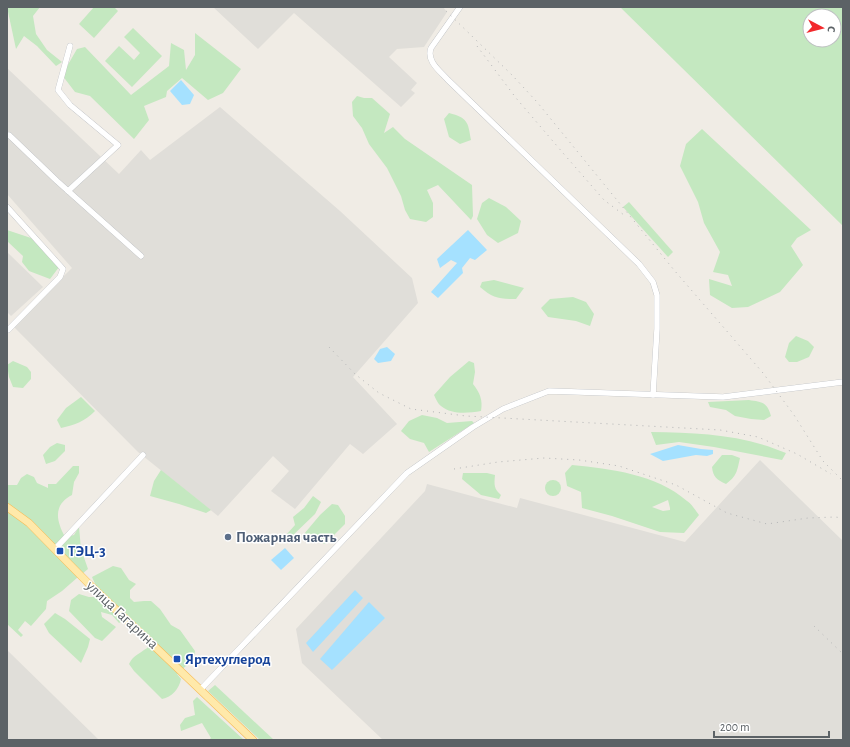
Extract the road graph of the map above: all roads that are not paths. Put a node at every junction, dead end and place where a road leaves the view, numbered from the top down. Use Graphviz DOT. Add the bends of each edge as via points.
graph roads {
  1 [pos="460,7"];
  2 [pos="70,46"];
  3 [pos="7,134"];
  4 [pos="68,191"];
  5 [pos="7,207"];
  6 [pos="141,256"];
  7 [pos="7,330"];
  8 [pos="843,382"];
  9 [pos="653,395"];
  10 [pos="143,455"];
  11 [pos="7,507"];
  12 [pos="55,549"];
  13 [pos="201,689"];
  14 [pos="253,740"];
  1 -- 9 [label="street" via="431,48 433,63 639,264 653,282 658,314"];
  2 -- 4 [label="street" via="58,90 70,105 118,145"];
  3 -- 4 [label="street"];
  4 -- 6 [label="street"];
  5 -- 7 [label="street" via="63,269 60,277"];
  8 -- 9 [label="street" via="736,396"];
  9 -- 13 [label="street" via="549,391 503,409 473,427 407,473"];
  10 -- 12 [label="street"];
  11 -- 12 [label="main road, улица Гагарина" via="30,523"];
  12 -- 13 [label="main road, улица Гагарина"];
  13 -- 14 [label="main road, улица Гагарина"];
}
